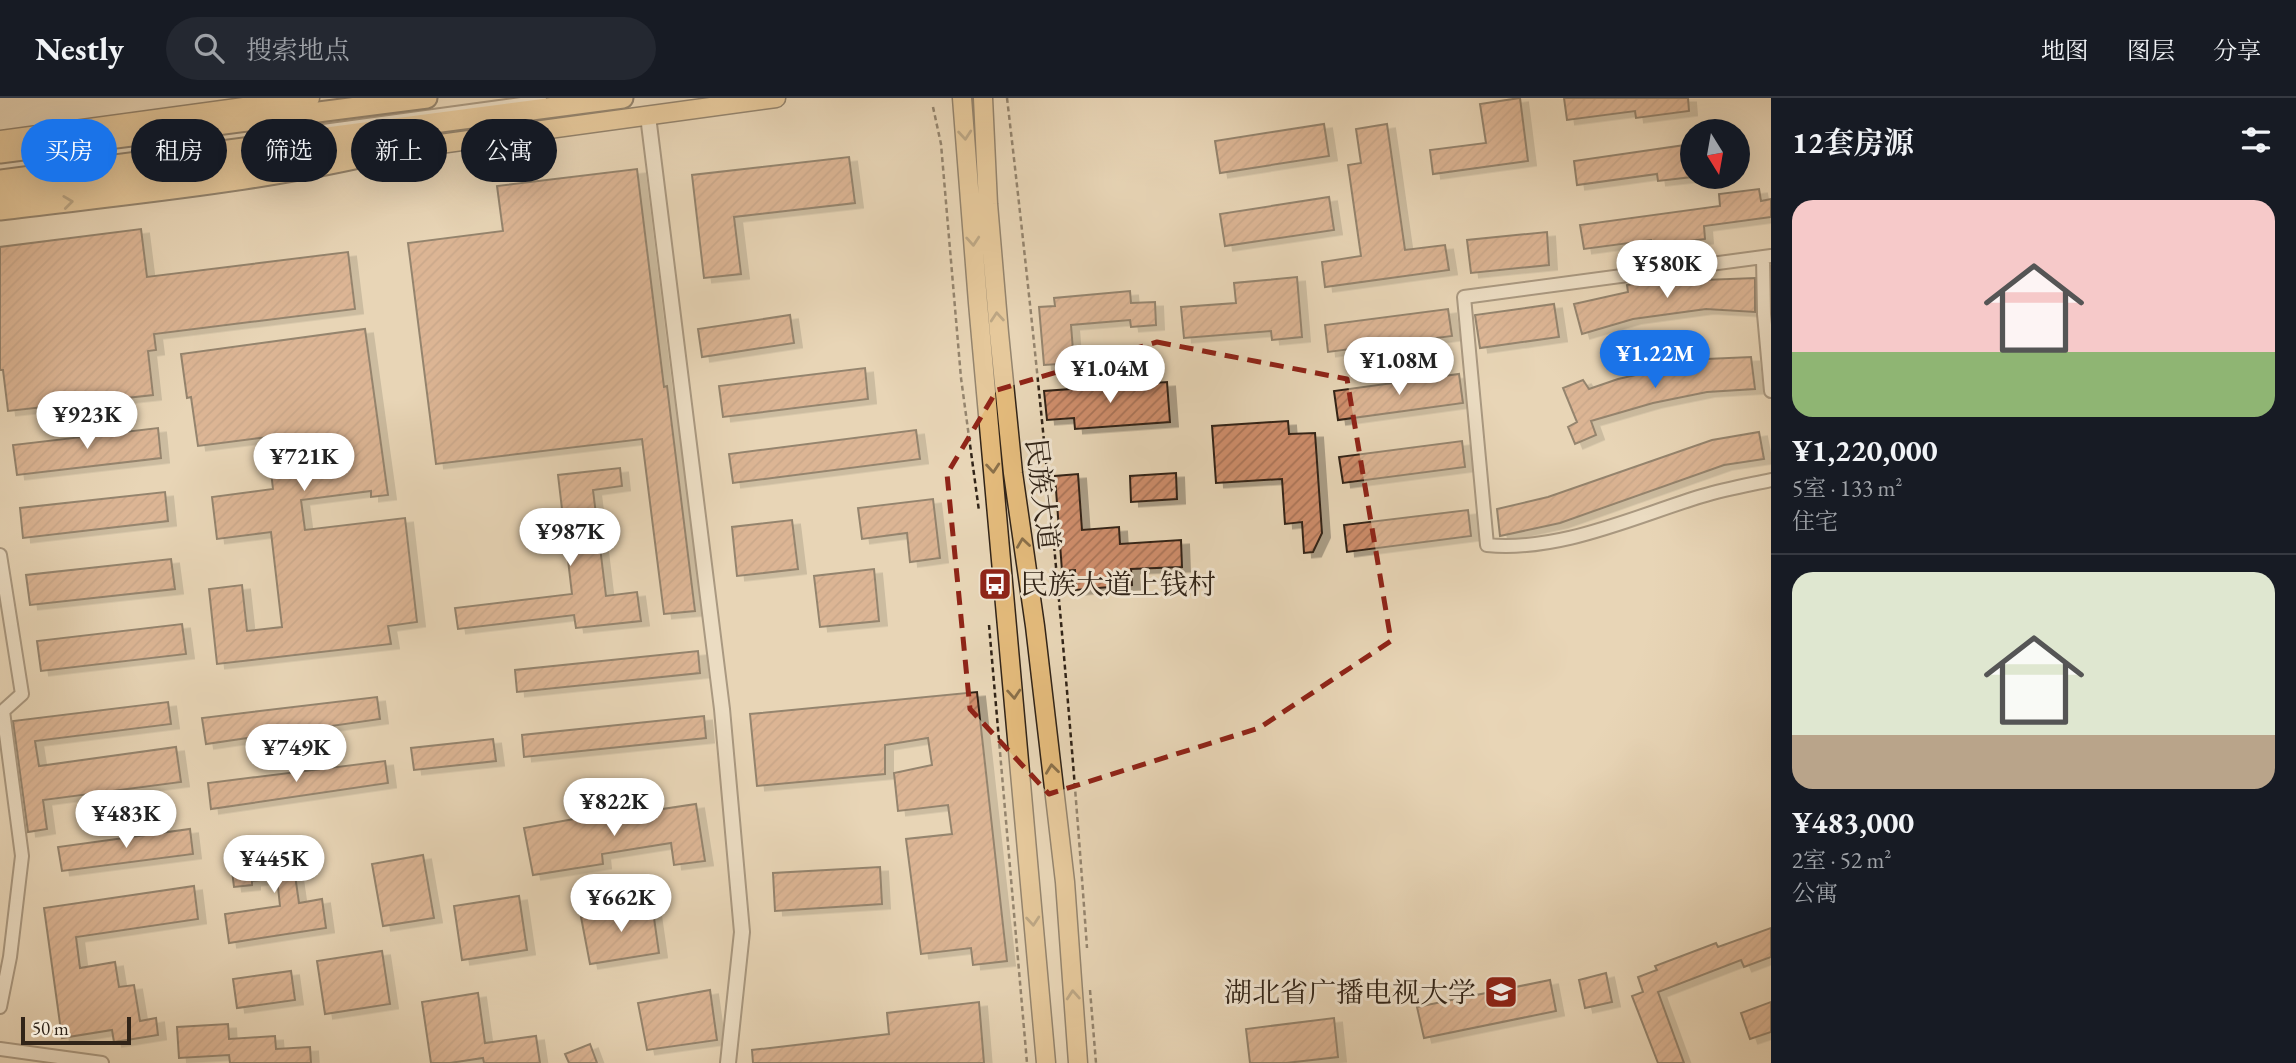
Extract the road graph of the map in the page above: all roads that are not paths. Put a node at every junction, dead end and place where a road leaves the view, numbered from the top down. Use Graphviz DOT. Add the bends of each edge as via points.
graph roads {
  1 [pos="310,98"];
  2 [pos="427,98"];
  3 [pos="543,98"];
  4 [pos="623,98"];
  5 [pos="776,98"];
  6 [pos="962,98"];
  7 [pos="983,98"];
  8 [pos="648,116"];
  9 [pos="337,126"];
  10 [pos="0,140"];
  11 [pos="447,143"];
  12 [pos="351,151"];
  13 [pos="0,153"];
  14 [pos="351,160"];
  15 [pos="0,180"];
  16 [pos="0,195"];
  17 [pos="0,210"];
  18 [pos="1767,257"];
  19 [pos="1771,391"];
  20 [pos="1771,480"];
  21 [pos="0,555"];
  22 [pos="0,1007"];
  23 [pos="0,1049"];
  24 [pos="102,1063"];
  25 [pos="728,1063"];
  26 [pos="1046,1063"];
  27 [pos="1079,1063"];
  1 -- 10 [label="main road"];
  2 -- 13 [label="highway"];
  3 -- 9 [label="lane"];
  4 -- 15 [label="highway"];
  5 -- 8 [label="main road"];
  6 -- 26 [label="main road, 民族大道, one-way"];
  27 -- 7 [label="main road, 民族大道, one-way" via="1063,869 1013,473"];
  8 -- 11 [label="main road"];
  8 -- 25 [label="street" via="722,709 742,932"];
  12 -- 16 [label="main road"];
  17 -- 14 [label="highway, one-way"];
  18 -- 19 [label="street" via="1764,314"];
  18 -- 20 [label="street" via="1464,297 1487,545 1509,547 1564,539 1705,495"];
  21 -- 22 [label="street" via="22,694 3,711 22,856"];
  23 -- 24 [label="street"];
}
